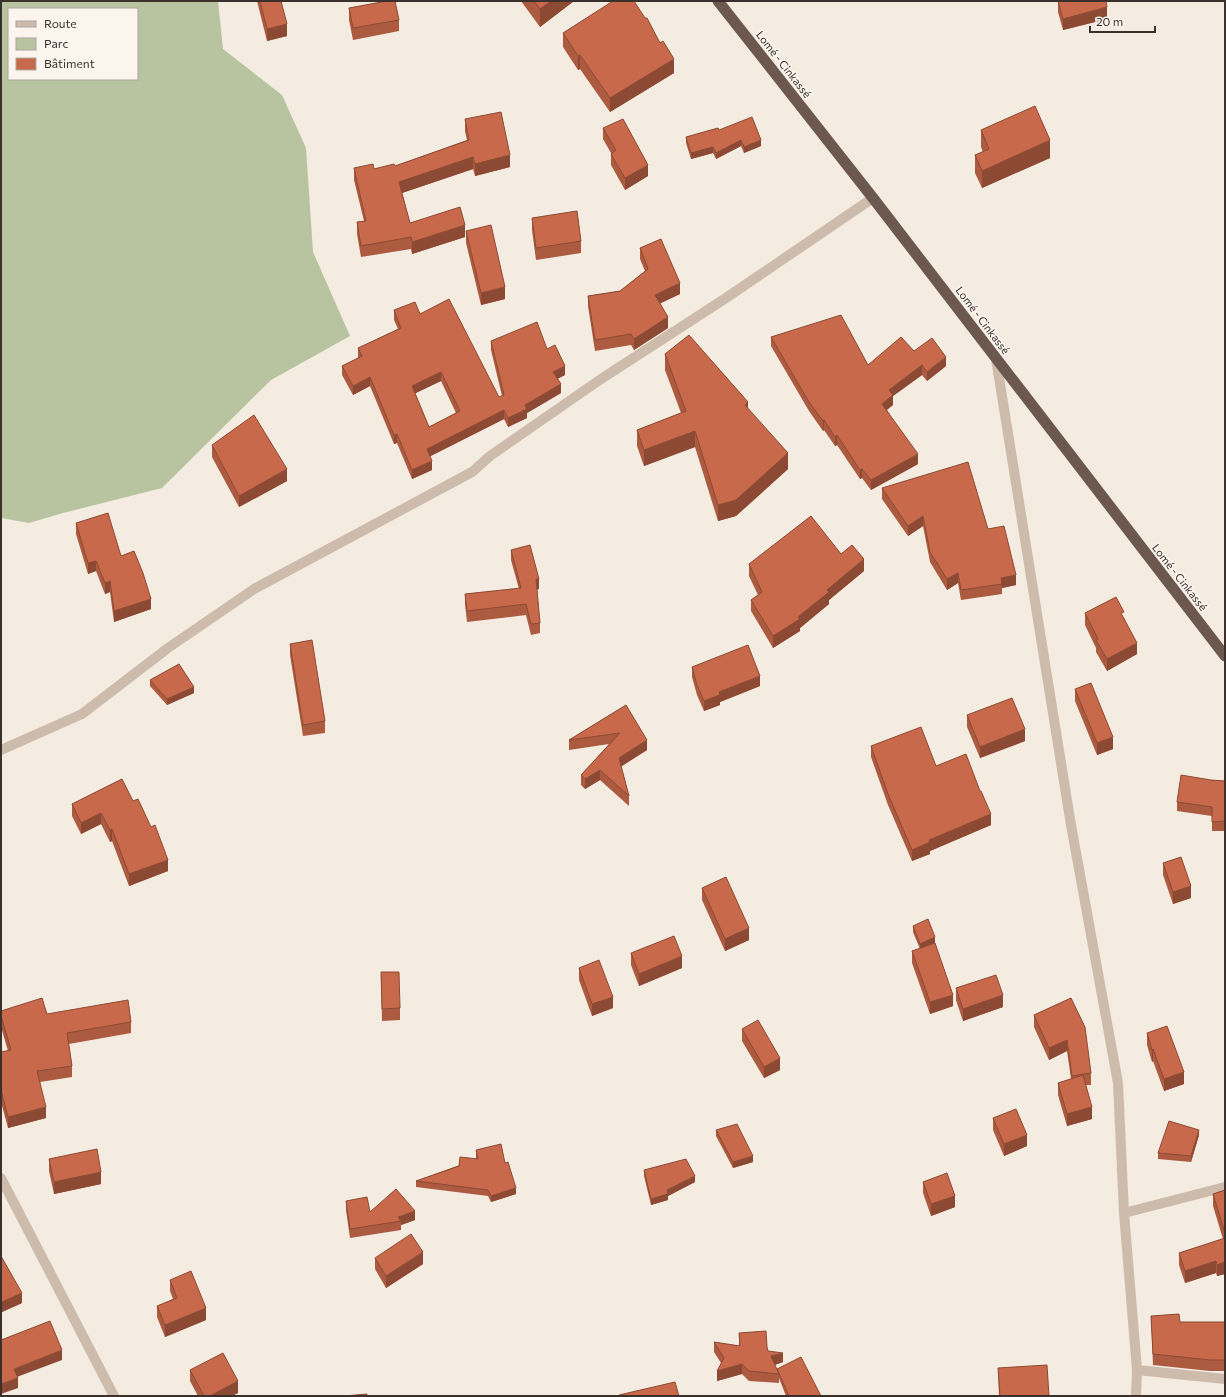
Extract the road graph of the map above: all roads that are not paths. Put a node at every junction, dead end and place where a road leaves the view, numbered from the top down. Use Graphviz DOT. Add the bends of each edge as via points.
graph roads {
  1 [pos="718,1"];
  2 [pos="873,198"];
  3 [pos="996,359"];
  4 [pos="1225,656"];
  5 [pos="1,750"];
  6 [pos="1,1178"];
  7 [pos="1225,1187"];
  8 [pos="1124,1213"];
  9 [pos="1137,1370"];
  10 [pos="1225,1379"];
  11 [pos="114,1396"];
  12 [pos="1136,1396"];
  1 -- 2 [label="highway, Lomé - Cinkassé"];
  2 -- 3 [label="highway, Lomé - Cinkassé"];
  2 -- 5 [label="street" via="601,379 490,456 472,472 254,589 168,648 82,714"];
  3 -- 4 [label="highway, Lomé - Cinkassé"];
  3 -- 8 [label="street" via="1071,825 1118,1083"];
  6 -- 11 [label="street"];
  7 -- 8 [label="street"];
  8 -- 9 [label="street"];
  9 -- 10 [label="street"];
  9 -- 12 [label="street"];
}
